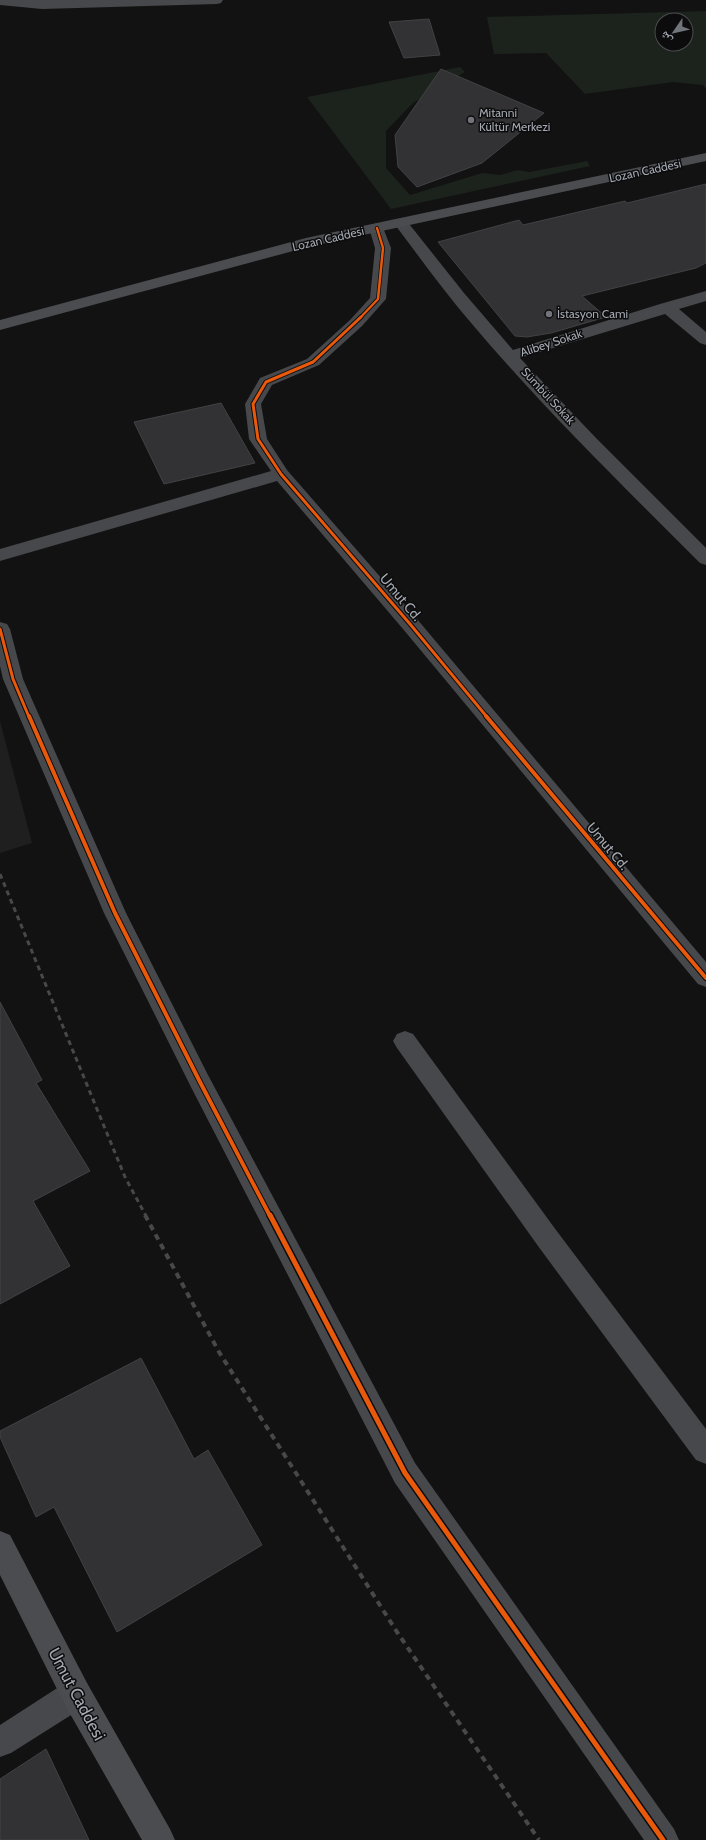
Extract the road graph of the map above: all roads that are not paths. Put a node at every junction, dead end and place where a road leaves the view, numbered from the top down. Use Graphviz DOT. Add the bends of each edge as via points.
graph roads {
  1 [pos="217,0"];
  2 [pos="0,1"];
  3 [pos="706,157"];
  4 [pos="401,223"];
  5 [pos="377,228"];
  6 [pos="706,296"];
  7 [pos="666,307"];
  8 [pos="0,325"];
  9 [pos="706,340"];
  10 [pos="510,356"];
  11 [pos="281,474"];
  12 [pos="0,555"];
  13 [pos="706,559"];
  14 [pos="0,629"];
  15 [pos="706,978"];
  16 [pos="405,1041"];
  17 [pos="706,1451"];
  18 [pos="0,1545"];
  19 [pos="76,1694"];
  20 [pos="0,1742"];
  21 [pos="159,1840"];
  22 [pos="663,1840"];
  1 -- 2 [label="street" via="42,5"];
  3 -- 4 [label="main road, Lozan Caddesi"];
  4 -- 5 [label="main road, Lozan Caddesi"];
  4 -- 10 [label="street, Sümbül Sokak"];
  5 -- 8 [label="main road, Lozan Caddesi" via="306,243"];
  5 -- 11 [label="street, Umut Cd." via="383,248 378,299 314,362 266,382 253,404 258,438"];
  6 -- 7 [label="street, Alibey Sokak"];
  7 -- 9 [label="street"];
  7 -- 10 [label="street, Alibey Sokak"];
  10 -- 13 [label="street, Sümbül Sokak"];
  11 -- 12 [label="street"];
  11 -- 15 [label="street, Umut Cd."];
  14 -- 22 [label="street" via="13,680 116,913 200,1082 405,1473"];
  16 -- 17 [label="street" via="547,1238"];
  18 -- 19 [label="main road, Umut Caddesi"];
  19 -- 20 [label="street"];
  19 -- 21 [label="main road, Umut Caddesi"];
}
